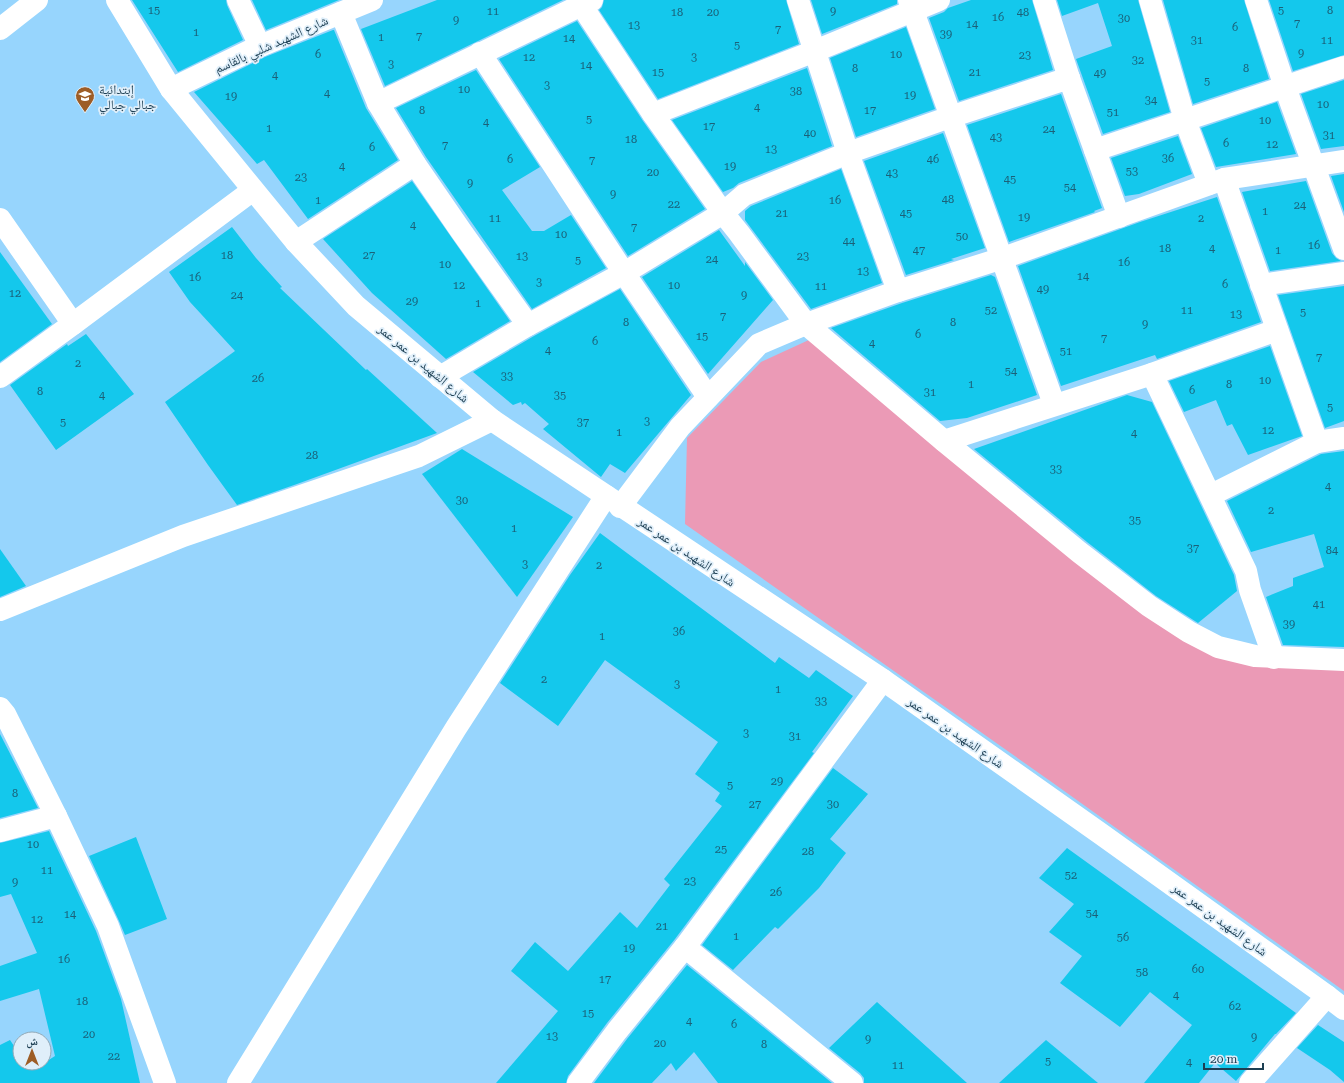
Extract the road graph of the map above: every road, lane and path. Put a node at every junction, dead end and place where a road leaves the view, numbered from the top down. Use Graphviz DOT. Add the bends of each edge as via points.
graph roads {
  1 [pos="37,0"];
  2 [pos="117,0"];
  3 [pos="238,0"];
  4 [pos="372,0"];
  5 [pos="798,0"];
  6 [pos="939,0"];
  7 [pos="1044,0"];
  8 [pos="1150,0"];
  9 [pos="1256,0"];
  10 [pos="584,1"];
  11 [pos="911,5"];
  12 [pos="341,13"];
  13 [pos="0,29"];
  14 [pos="260,46"];
  15 [pos="815,51"];
  16 [pos="480,53"];
  17 [pos="1344,67"];
  18 [pos="1069,78"];
  19 [pos="1285,87"];
  20 [pos="171,89"];
  21 [pos="378,103"];
  22 [pos="653,114"];
  23 [pos="950,117"];
  24 [pos="1185,120"];
  25 [pos="1095,150"];
  26 [pos="848,153"];
  27 [pos="1344,161"];
  28 [pos="415,164"];
  29 [pos="1314,164"];
  30 [pos="1216,181"];
  31 [pos="253,190"];
  32 [pos="723,213"];
  33 [pos="1119,217"];
  34 [pos="0,219"];
  35 [pos="296,242"];
  36 [pos="1344,249"];
  37 [pos="1003,258"];
  38 [pos="624,273"];
  39 [pos="1344,273"];
  40 [pos="1261,285"];
  41 [pos="898,291"];
  42 [pos="73,324"];
  43 [pos="806,324"];
  44 [pos="528,325"];
  45 [pos="1277,330"];
  46 [pos="1152,374"];
  47 [pos="0,377"];
  48 [pos="440,377"];
  49 [pos="708,397"];
  50 [pos="1054,404"];
  51 [pos="492,420"];
  52 [pos="1344,438"];
  53 [pos="944,441"];
  54 [pos="1317,442"];
  55 [pos="1211,495"];
  56 [pos="613,501"];
  57 [pos="0,610"];
  58 [pos="1274,658"];
  59 [pos="1344,660"];
  60 [pos="883,680"];
  61 [pos="0,708"];
  62 [pos="56,816"];
  63 [pos="0,831"];
  64 [pos="684,947"];
  65 [pos="1327,996"];
  66 [pos="1344,1010"];
  67 [pos="165,1083"];
  68 [pos="238,1083"];
  69 [pos="578,1083"];
  70 [pos="852,1083"];
  71 [pos="1250,1083"];
  1 -- 13 [label="street"];
  2 -- 20 [label="street, شارع الشهيد بن عمر عمر"];
  3 -- 14 [label="street"];
  4 -- 12 [label="street, شارع الشهيد شلبي بالقاسم"];
  5 -- 15 [label="street"];
  6 -- 11 [label="street"];
  7 -- 18 [label="street"];
  8 -- 24 [label="street"];
  9 -- 19 [label="street"];
  10 -- 16 [label="street"];
  10 -- 22 [label="street"];
  11 -- 15 [label="street"];
  11 -- 23 [label="street"];
  12 -- 14 [label="street, شارع الشهيد شلبي بالقاسم"];
  12 -- 21 [label="street"];
  14 -- 20 [label="street, شارع الشهيد شلبي بالقاسم"];
  15 -- 22 [label="street"];
  15 -- 26 [label="street"];
  16 -- 21 [label="street"];
  16 -- 38 [label="street"];
  17 -- 19 [label="street"];
  18 -- 23 [label="street"];
  18 -- 25 [label="street"];
  19 -- 24 [label="street"];
  19 -- 29 [label="street"];
  20 -- 31 [label="street, شارع الشهيد بن عمر عمر"];
  21 -- 28 [label="street"];
  22 -- 32 [label="street"];
  23 -- 26 [label="street"];
  23 -- 37 [label="street"];
  24 -- 25 [label="street"];
  24 -- 30 [label="street"];
  25 -- 33 [label="street"];
  26 -- 32 [label="street" via="744,196"];
  26 -- 41 [label="street"];
  27 -- 29 [label="street"];
  28 -- 35 [label="street"];
  28 -- 44 [label="street"];
  29 -- 30 [label="street"];
  29 -- 36 [label="street"];
  30 -- 33 [label="street"];
  30 -- 40 [label="street"];
  31 -- 35 [label="street, شارع الشهيد بن عمر عمر"];
  31 -- 42 [label="street"];
  32 -- 38 [label="street"];
  32 -- 43 [label="street"];
  33 -- 37 [label="street"];
  34 -- 42 [label="street"];
  35 -- 48 [label="street, شارع الشهيد بن عمر عمر" via="356,306"];
  37 -- 41 [label="street"];
  37 -- 50 [label="street"];
  38 -- 44 [label="street"];
  38 -- 49 [label="street"];
  39 -- 40 [label="street"];
  40 -- 45 [label="street"];
  41 -- 43 [label="street"];
  42 -- 47 [label="street"];
  43 -- 49 [label="street" via="759,344"];
  43 -- 53 [label="street"];
  44 -- 48 [label="street"];
  45 -- 46 [label="street"];
  45 -- 54 [label="street"];
  46 -- 50 [label="street"];
  46 -- 55 [label="street"];
  48 -- 51 [label="street, شارع الشهيد بن عمر عمر"];
  49 -- 56 [label="street"];
  50 -- 53 [label="street"];
  51 -- 56 [label="street, شارع الشهيد بن عمر عمر"];
  51 -- 57 [label="street" via="419,456 183,536"];
  52 -- 54 [label="street"];
  53 -- 58 [label="street" via="1149,606 1218,647"];
  54 -- 55 [label="street"];
  55 -- 58 [label="street" via="1246,571 1250,590"];
  56 -- 60 [label="street, شارع الشهيد بن عمر عمر"];
  56 -- 68 [label="street" via="456,728"];
  58 -- 59 [label="street"];
  60 -- 64 [label="street"];
  60 -- 65 [label="street, شارع الشهيد بن عمر عمر"];
  61 -- 62 [label="street" via="6,714"];
  62 -- 63 [label="street"];
  62 -- 67 [label="street" via="108,926"];
  64 -- 69 [label="street"];
  64 -- 70 [label="street"];
  65 -- 66 [label="street, شارع الشهيد بن عمر عمر"];
  65 -- 71 [label="street"];
}
